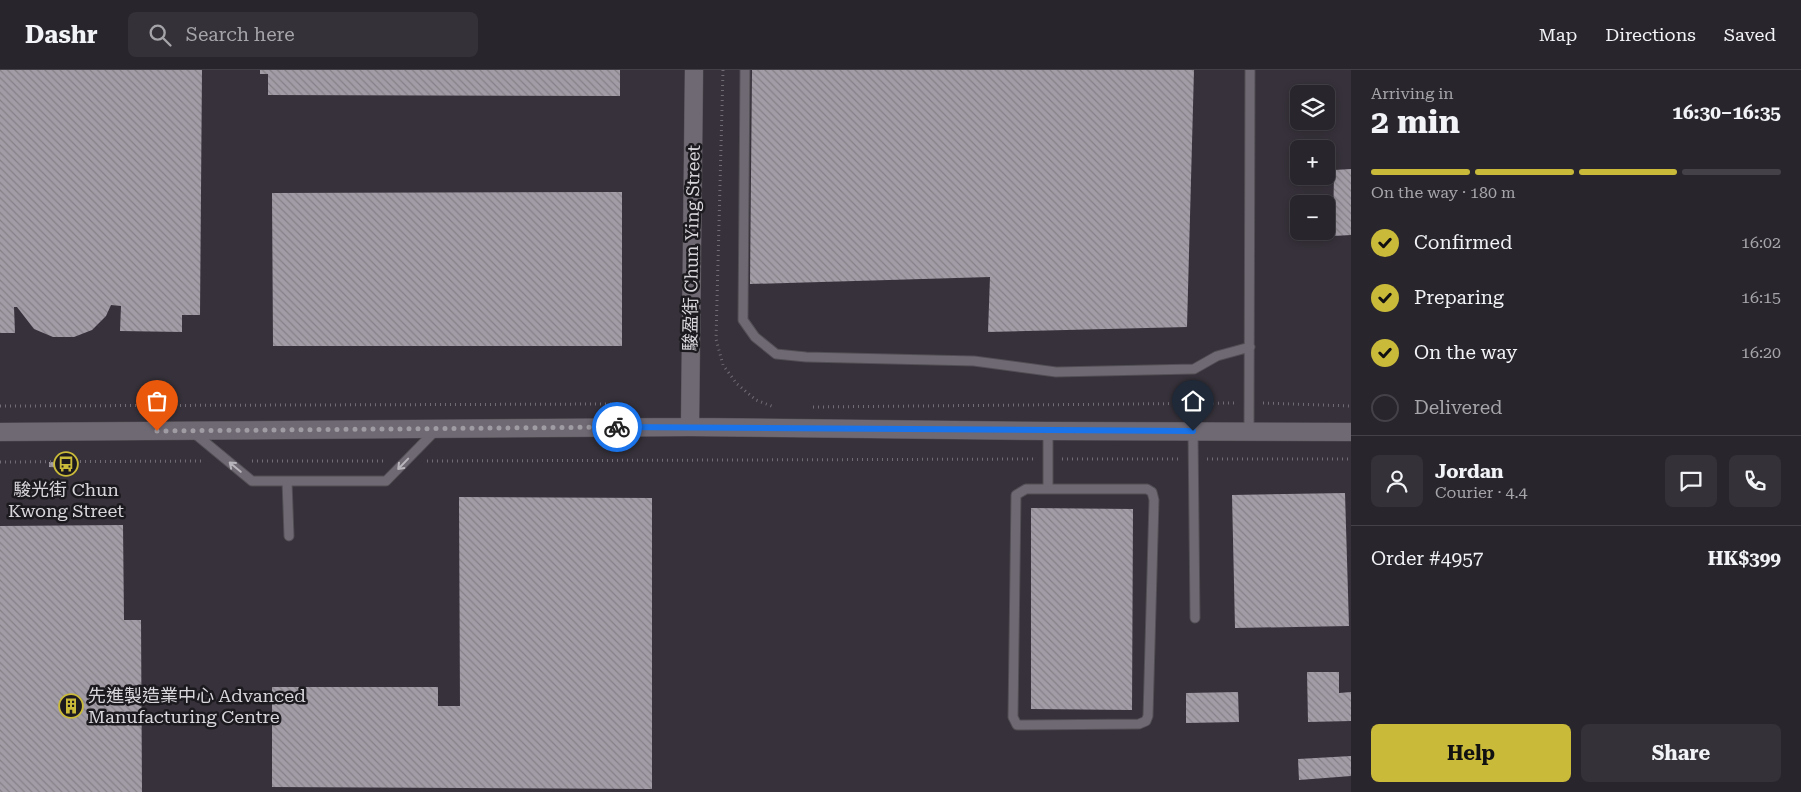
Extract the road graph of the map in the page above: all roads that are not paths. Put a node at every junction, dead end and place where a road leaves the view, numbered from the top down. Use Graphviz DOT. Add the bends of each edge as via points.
graph roads {
  1 [pos="694,70"];
  2 [pos="745,70"];
  3 [pos="1250,70"];
  4 [pos="1250,347"];
  5 [pos="690,427"];
  6 [pos="437,429"];
  7 [pos="192,431"];
  8 [pos="1048,431"];
  9 [pos="1193,431"];
  10 [pos="0,432"];
  11 [pos="1249,432"];
  12 [pos="1351,432"];
  13 [pos="287,481"];
  14 [pos="1048,489"];
  15 [pos="289,536"];
  16 [pos="1195,618"];
  1 -- 5 [label="street, 駿盈街 Chun Ying Street"];
  2 -- 4 [label="lane" via="744,320 755,337 776,354 974,361 1056,372 1194,369 1216,356"];
  3 -- 4 [label="lane"];
  4 -- 11 [label="lane"];
  5 -- 6 [label="street"];
  5 -- 8 [label="street"];
  6 -- 7 [label="street"];
  6 -- 13 [label="lane, one-way" via="386,481"];
  7 -- 10 [label="street"];
  13 -- 7 [label="lane, one-way" via="252,481"];
  8 -- 9 [label="street"];
  8 -- 14 [label="lane"];
  9 -- 11 [label="street"];
  9 -- 16 [label="lane"];
  11 -- 12 [label="street"];
  13 -- 15 [label="lane"];
  14 -- 14 [label="lane" via="1026,489 1016,495 1015,723 1139,724 1148,716 1152,492 1147,489"];
}
